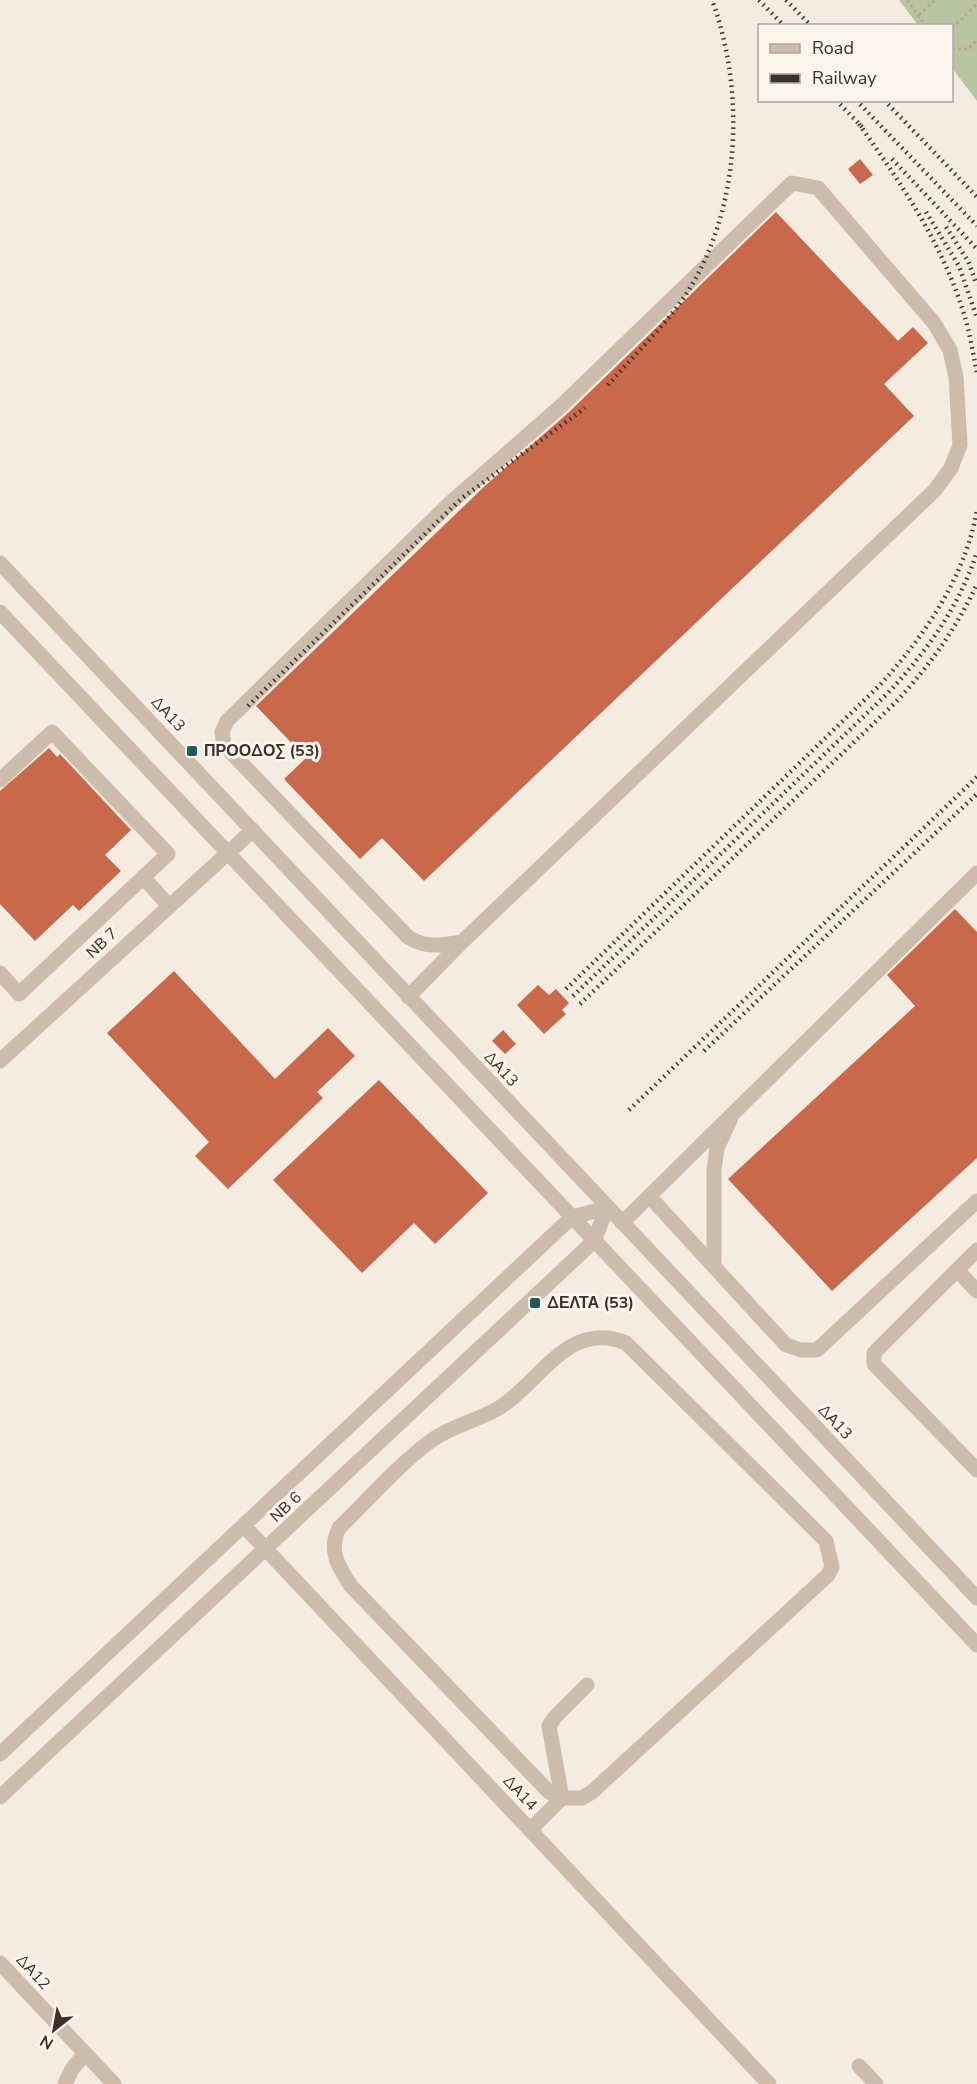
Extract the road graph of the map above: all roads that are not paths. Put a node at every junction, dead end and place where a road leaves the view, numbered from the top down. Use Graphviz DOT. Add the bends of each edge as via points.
graph roads {
  1 [pos="0,563"];
  2 [pos="0,612"];
  3 [pos="0,780"];
  4 [pos="253,830"];
  5 [pos="229,853"];
  6 [pos="977,873"];
  7 [pos="143,877"];
  8 [pos="169,906"];
  9 [pos="462,942"];
  10 [pos="0,973"];
  11 [pos="408,997"];
  12 [pos="0,1061"];
  13 [pos="734,1110"];
  14 [pos="650,1197"];
  15 [pos="977,1201"];
  16 [pos="607,1208"];
  17 [pos="572,1217"];
  18 [pos="622,1223"];
  19 [pos="594,1241"];
  20 [pos="977,1250"];
  21 [pos="714,1267"];
  22 [pos="957,1270"];
  23 [pos="977,1291"];
  24 [pos="977,1470"];
  25 [pos="245,1527"];
  26 [pos="267,1550"];
  27 [pos="977,1598"];
  28 [pos="977,1645"];
  29 [pos="587,1684"];
  30 [pos="0,1755"];
  31 [pos="0,1797"];
  32 [pos="562,1798"];
  33 [pos="530,1830"];
  34 [pos="0,1963"];
  35 [pos="85,2054"];
  36 [pos="859,2066"];
  37 [pos="65,2084"];
  38 [pos="114,2084"];
  39 [pos="770,2084"];
  40 [pos="876,2084"];
  1 -- 4 [label="street, ΔΑ13"];
  2 -- 5 [label="street"];
  3 -- 7 [label="street" via="52,732 168,854"];
  4 -- 5 [label="street, ΝΒ 7"];
  4 -- 11 [label="street, ΔΑ13"];
  5 -- 8 [label="street, ΝΒ 7"];
  5 -- 17 [label="street"];
  6 -- 13 [label="street"];
  7 -- 8 [label="street"];
  7 -- 10 [label="street" via="20,994"];
  8 -- 12 [label="street, ΝΒ 7"];
  9 -- 9 [label="street" via="935,490 951,468 960,445 956,376 950,350 934,323 818,188 792,183 561,406 449,504 227,721 222,732 224,745 408,937 432,947"];
  9 -- 11 [label="street"];
  11 -- 16 [label="street, ΔΑ13"];
  13 -- 14 [label="street"];
  13 -- 21 [label="street" via="717,1148 714,1170"];
  14 -- 18 [label="street"];
  14 -- 21 [label="street"];
  15 -- 21 [label="street" via="817,1350 786,1345"];
  16 -- 17 [label="street"];
  16 -- 18 [label="street, ΔΑ13"];
  16 -- 19 [label="street"];
  17 -- 19 [label="street"];
  17 -- 25 [label="street, ΝΒ 6"];
  18 -- 27 [label="street, ΔΑ13"];
  19 -- 26 [label="street, ΝΒ 6"];
  19 -- 28 [label="street"];
  20 -- 22 [label="street"];
  22 -- 23 [label="street"];
  22 -- 24 [label="street" via="874,1353 874,1364"];
  25 -- 26 [label="street, ΔΑ14"];
  25 -- 30 [label="street, ΝΒ 6"];
  26 -- 31 [label="street, ΝΒ 6"];
  26 -- 33 [label="street, ΔΑ14"];
  29 -- 32 [label="street" via="549,1726"];
  32 -- 32 [label="street" via="582,1798 592,1792 828,1575 832,1567 826,1541 626,1343 612,1337 597,1337 562,1352 505,1404 433,1439 339,1528 334,1539 336,1563 351,1586 549,1792"];
  32 -- 33 [label="street"];
  33 -- 39 [label="street, ΔΑ14"];
  34 -- 35 [label="street, ΔΑ12"];
  35 -- 37 [label="street"];
  35 -- 38 [label="street, ΔΑ12"];
  36 -- 40 [label="street"];
}
